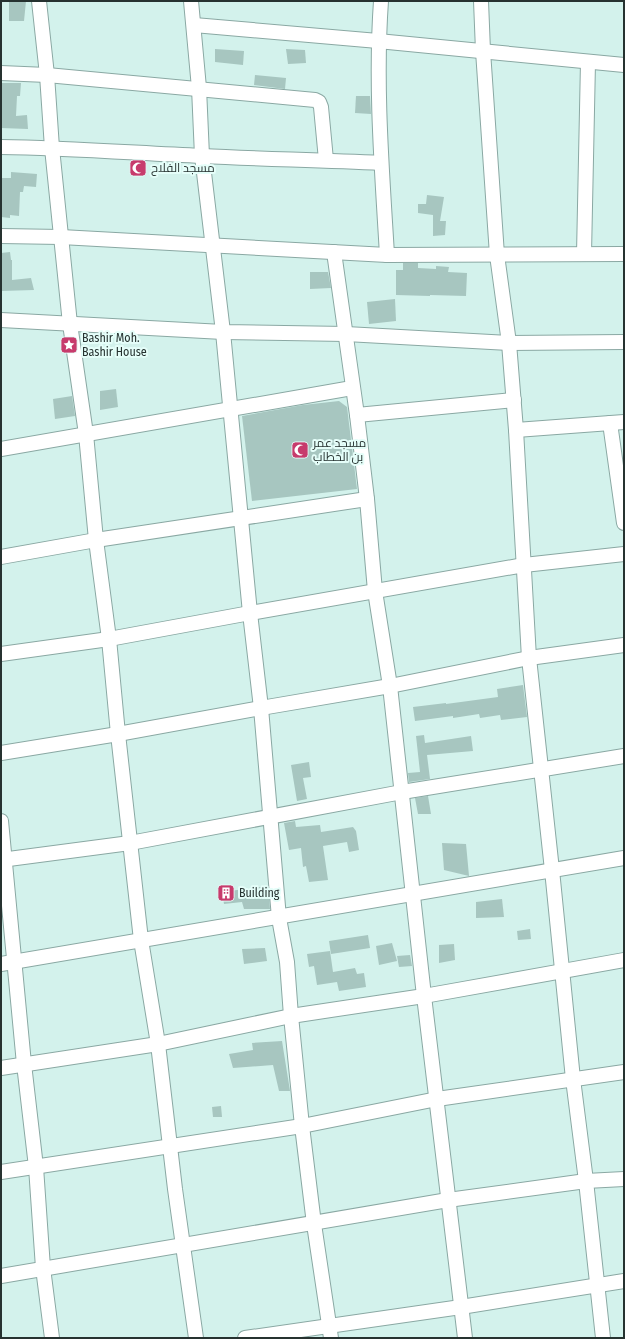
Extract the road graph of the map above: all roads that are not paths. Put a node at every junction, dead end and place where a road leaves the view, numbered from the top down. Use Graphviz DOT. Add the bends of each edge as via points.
graph roads {
  1 [pos="39,1"];
  2 [pos="192,1"];
  3 [pos="380,1"];
  4 [pos="481,1"];
  5 [pos="194,25"];
  6 [pos="378,41"];
  7 [pos="483,50"];
  8 [pos="588,62"];
  9 [pos="624,65"];
  10 [pos="1,73"];
  11 [pos="47,75"];
  12 [pos="199,88"];
  13 [pos="1,147"];
  14 [pos="52,148"];
  15 [pos="202,156"];
  16 [pos="326,160"];
  17 [pos="381,163"];
  18 [pos="1,236"];
  19 [pos="61,237"];
  20 [pos="214,246"];
  21 [pos="334,252"];
  22 [pos="584,254"];
  23 [pos="624,254"];
  24 [pos="387,255"];
  25 [pos="497,255"];
  26 [pos="1,320"];
  27 [pos="70,324"];
  28 [pos="223,332"];
  29 [pos="346,334"];
  30 [pos="624,342"];
  31 [pos="509,343"];
  32 [pos="352,388"];
  33 [pos="514,400"];
  34 [pos="230,410"];
  35 [pos="357,415"];
  36 [pos="624,422"];
  37 [pos="610,423"];
  38 [pos="516,430"];
  39 [pos="86,434"];
  40 [pos="1,449"];
  41 [pos="367,499"];
  42 [pos="241,518"];
  43 [pos="624,523"];
  44 [pos="96,540"];
  45 [pos="624,554"];
  46 [pos="1,557"];
  47 [pos="524,565"];
  48 [pos="375,591"];
  49 [pos="250,613"];
  50 [pos="109,639"];
  51 [pos="624,645"];
  52 [pos="1,654"];
  53 [pos="530,658"];
  54 [pos="390,686"];
  55 [pos="261,708"];
  56 [pos="118,734"];
  57 [pos="1,753"];
  58 [pos="624,756"];
  59 [pos="541,769"];
  60 [pos="402,792"];
  61 [pos="270,816"];
  62 [pos="1,821"];
  63 [pos="130,843"];
  64 [pos="624,858"];
  65 [pos="3,859"];
  66 [pos="552,870"];
  67 [pos="414,894"];
  68 [pos="279,918"];
  69 [pos="141,940"];
  70 [pos="624,960"];
  71 [pos="15,962"];
  72 [pos="1,964"];
  73 [pos="562,971"];
  74 [pos="424,996"];
  75 [pos="290,1016"];
  76 [pos="158,1044"];
  77 [pos="24,1064"];
  78 [pos="1,1068"];
  79 [pos="624,1072"];
  80 [pos="573,1079"];
  81 [pos="437,1100"];
  82 [pos="302,1126"];
  83 [pos="169,1146"];
  84 [pos="36,1167"];
  85 [pos="1,1172"];
  86 [pos="624,1179"];
  87 [pos="586,1181"];
  88 [pos="448,1200"];
  89 [pos="314,1224"];
  90 [pos="183,1244"];
  91 [pos="43,1268"];
  92 [pos="1,1276"];
  93 [pos="624,1281"];
  94 [pos="597,1285"];
  95 [pos="460,1306"];
  96 [pos="330,1331"];
  97 [pos="52,1338"];
  98 [pos="196,1338"];
  99 [pos="246,1338"];
  100 [pos="465,1338"];
  101 [pos="603,1338"];
  1 -- 11 [label="street"];
  2 -- 5 [label="street"];
  3 -- 6 [label="street"];
  4 -- 7 [label="street"];
  5 -- 6 [label="street"];
  5 -- 12 [label="street"];
  6 -- 7 [label="street"];
  6 -- 17 [label="street"];
  7 -- 8 [label="street"];
  7 -- 25 [label="street"];
  8 -- 9 [label="street"];
  8 -- 22 [label="street"];
  10 -- 11 [label="street"];
  11 -- 12 [label="street"];
  11 -- 14 [label="street"];
  12 -- 15 [label="street"];
  12 -- 16 [label="street" via="319,102"];
  13 -- 14 [label="street"];
  14 -- 15 [label="street"];
  14 -- 19 [label="street"];
  15 -- 16 [label="street"];
  15 -- 20 [label="street"];
  16 -- 17 [label="street"];
  17 -- 24 [label="street"];
  18 -- 19 [label="street"];
  19 -- 20 [label="street"];
  19 -- 27 [label="street"];
  20 -- 21 [label="street"];
  20 -- 28 [label="street"];
  21 -- 24 [label="street"];
  21 -- 29 [label="street"];
  22 -- 23 [label="street"];
  22 -- 25 [label="street"];
  24 -- 25 [label="street"];
  25 -- 31 [label="street"];
  26 -- 27 [label="street"];
  27 -- 28 [label="street"];
  27 -- 39 [label="street"];
  28 -- 29 [label="street"];
  28 -- 34 [label="street"];
  29 -- 31 [label="street"];
  29 -- 32 [label="street"];
  30 -- 31 [label="street"];
  31 -- 33 [label="street"];
  32 -- 34 [label="street"];
  32 -- 35 [label="street"];
  33 -- 35 [label="street"];
  33 -- 38 [label="street"];
  34 -- 39 [label="street"];
  34 -- 42 [label="street"];
  35 -- 41 [label="street"];
  36 -- 37 [label="street"];
  37 -- 38 [label="street"];
  37 -- 43 [label="street"];
  38 -- 47 [label="street"];
  39 -- 40 [label="street"];
  39 -- 44 [label="street"];
  41 -- 42 [label="street"];
  41 -- 48 [label="street"];
  42 -- 44 [label="street"];
  42 -- 49 [label="street"];
  44 -- 46 [label="street"];
  44 -- 50 [label="street"];
  45 -- 47 [label="street"];
  47 -- 48 [label="street"];
  47 -- 53 [label="street"];
  48 -- 49 [label="street"];
  48 -- 54 [label="street"];
  49 -- 50 [label="street"];
  49 -- 55 [label="street"];
  50 -- 52 [label="street"];
  50 -- 56 [label="street"];
  51 -- 53 [label="street"];
  53 -- 54 [label="street"];
  53 -- 59 [label="street"];
  54 -- 55 [label="street"];
  54 -- 60 [label="street"];
  55 -- 56 [label="street"];
  55 -- 61 [label="street"];
  56 -- 57 [label="street"];
  56 -- 63 [label="street"];
  58 -- 59 [label="street"];
  59 -- 60 [label="street"];
  59 -- 66 [label="street"];
  60 -- 61 [label="street"];
  60 -- 67 [label="street"];
  61 -- 63 [label="street"];
  61 -- 68 [label="street"];
  62 -- 65 [label="street"];
  63 -- 65 [label="street"];
  63 -- 69 [label="street"];
  64 -- 66 [label="street"];
  65 -- 71 [label="street"];
  66 -- 67 [label="street"];
  66 -- 73 [label="street"];
  67 -- 68 [label="street"];
  67 -- 74 [label="street"];
  68 -- 69 [label="street"];
  68 -- 75 [label="street" via="287,962"];
  69 -- 71 [label="street"];
  69 -- 76 [label="street"];
  70 -- 73 [label="street"];
  71 -- 72 [label="street"];
  71 -- 77 [label="street"];
  73 -- 74 [label="street"];
  73 -- 80 [label="street"];
  74 -- 75 [label="street"];
  74 -- 81 [label="street"];
  75 -- 76 [label="street"];
  75 -- 82 [label="street"];
  76 -- 77 [label="street"];
  76 -- 83 [label="street"];
  77 -- 78 [label="street"];
  77 -- 84 [label="street"];
  79 -- 80 [label="street"];
  80 -- 81 [label="street"];
  80 -- 87 [label="street"];
  81 -- 82 [label="street"];
  81 -- 88 [label="street"];
  82 -- 83 [label="street"];
  82 -- 89 [label="street"];
  83 -- 84 [label="street"];
  83 -- 90 [label="street"];
  84 -- 85 [label="street"];
  84 -- 91 [label="street"];
  86 -- 87 [label="street"];
  87 -- 88 [label="street"];
  87 -- 94 [label="street"];
  88 -- 89 [label="street"];
  88 -- 95 [label="street"];
  89 -- 90 [label="street"];
  89 -- 96 [label="street"];
  90 -- 91 [label="street"];
  90 -- 98 [label="street"];
  91 -- 92 [label="street"];
  91 -- 97 [label="street"];
  93 -- 94 [label="street"];
  94 -- 95 [label="street"];
  94 -- 101 [label="street"];
  95 -- 96 [label="street"];
  95 -- 100 [label="street"];
  96 -- 99 [label="street"];
}
